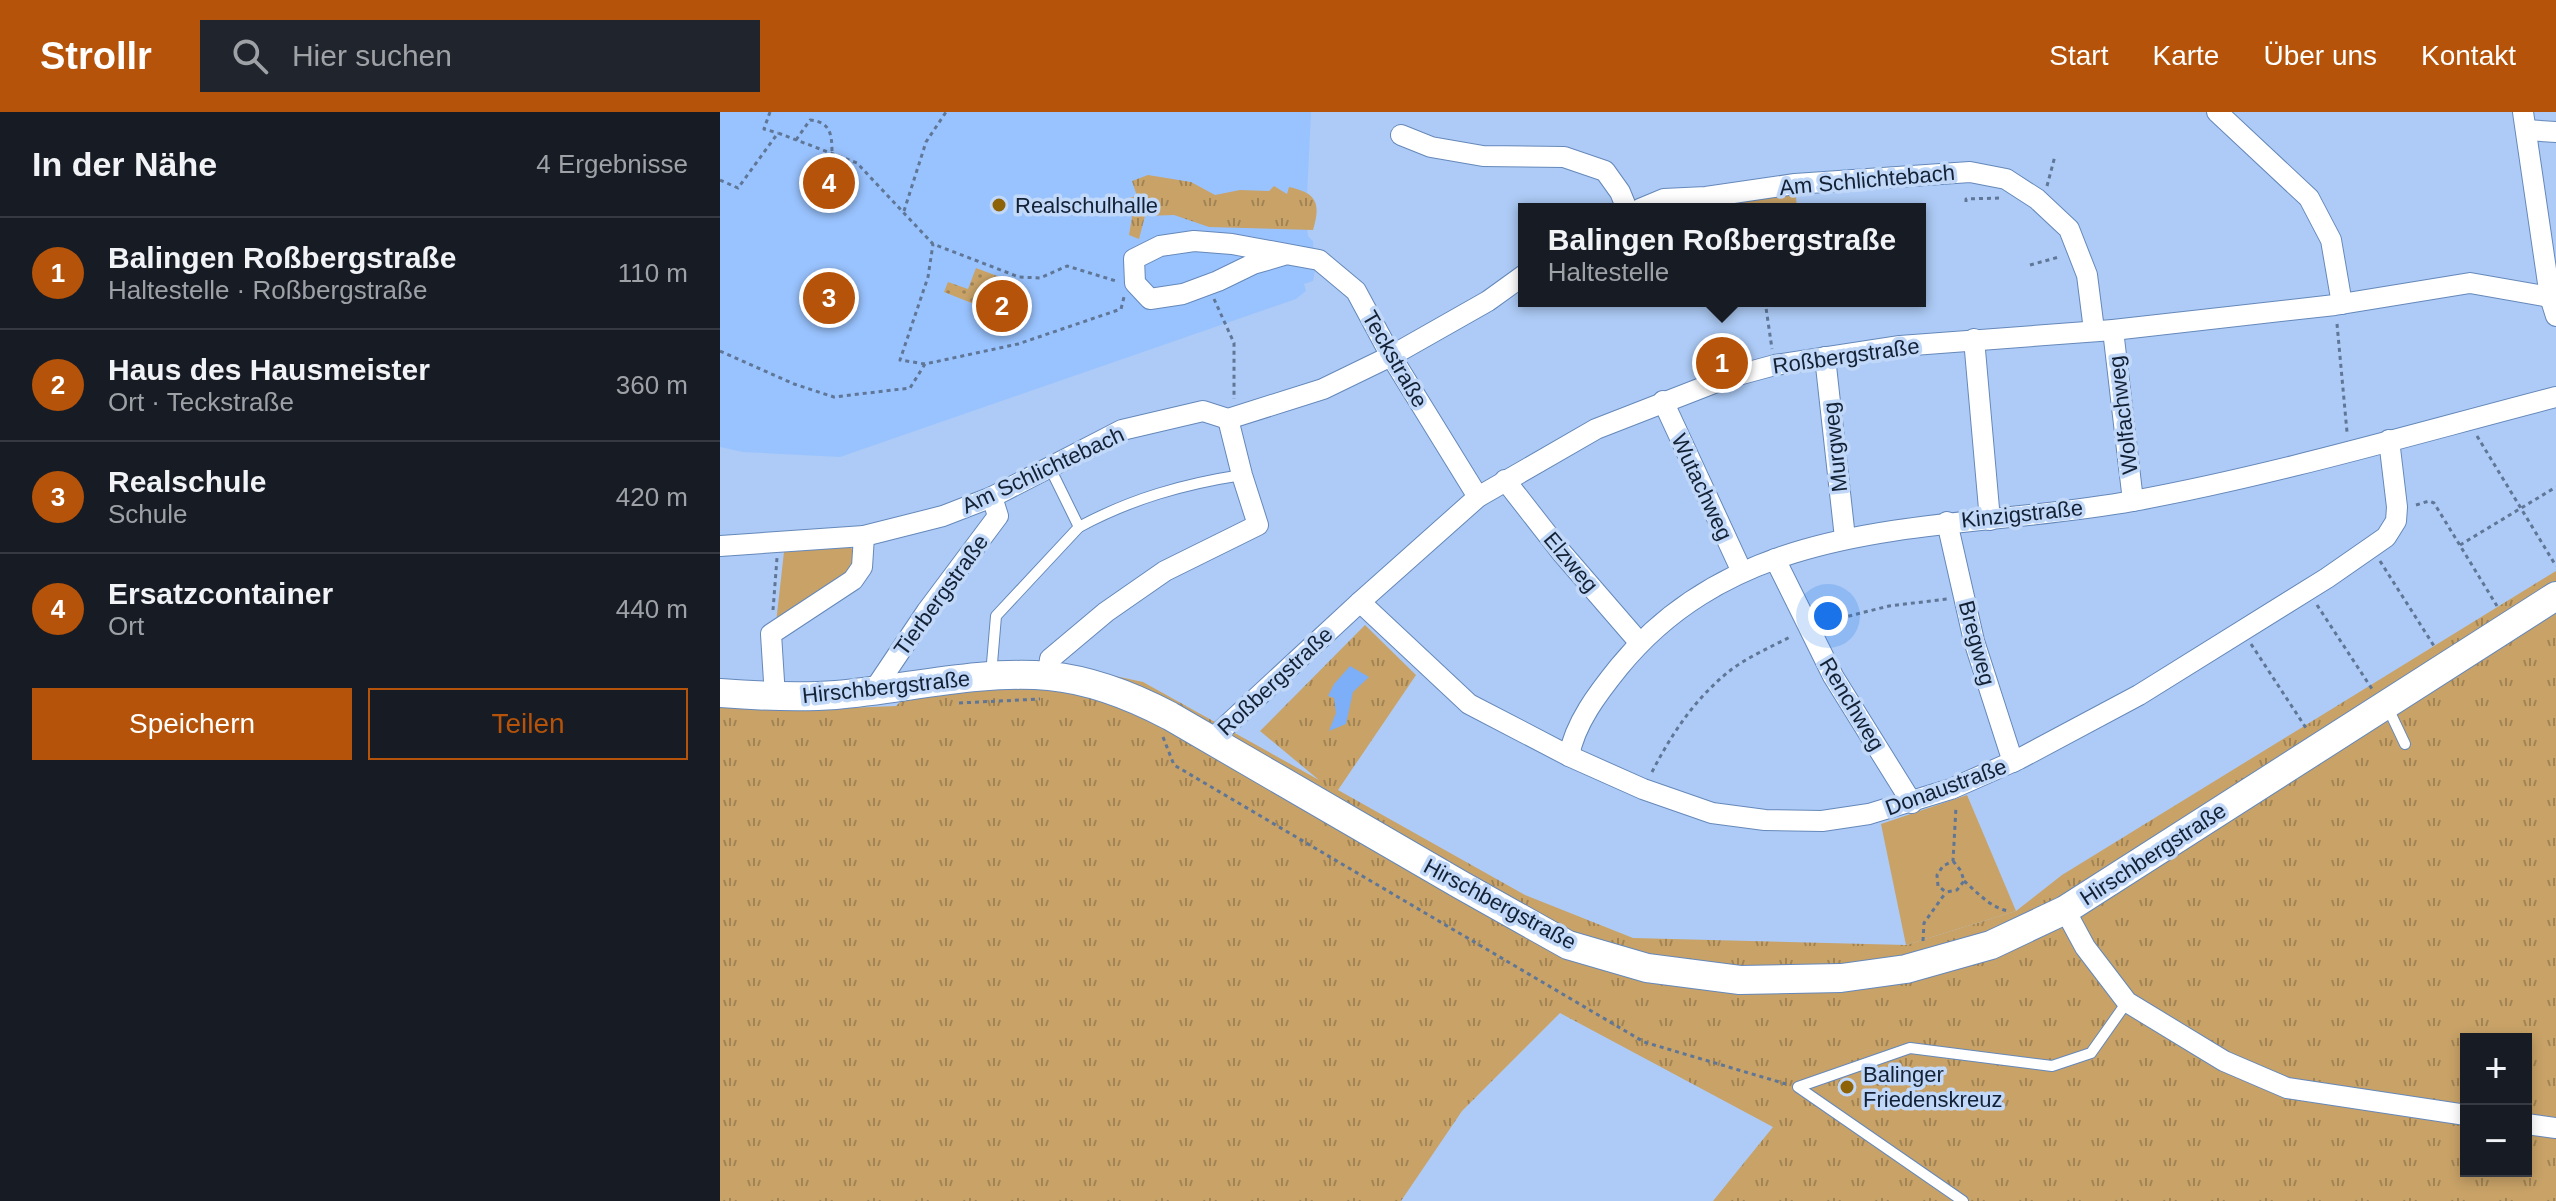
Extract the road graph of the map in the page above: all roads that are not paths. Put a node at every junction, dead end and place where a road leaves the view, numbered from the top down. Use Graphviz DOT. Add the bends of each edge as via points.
graph roads {
  1 [pos="2217,112"];
  2 [pos="2524,121"];
  3 [pos="2556,132"];
  4 [pos="1401,135"];
  5 [pos="1625,203"];
  6 [pos="1654,203"];
  7 [pos="2547,214"];
  8 [pos="1284,255"];
  9 [pos="1518,279"];
  10 [pos="2338,305"];
  11 [pos="2553,307"];
  12 [pos="2104,330"];
  13 [pos="1974,339"];
  14 [pos="1391,356"];
  15 [pos="1825,357"];
  16 [pos="2556,397"];
  17 [pos="1663,401"];
  18 [pos="1228,419"];
  19 [pos="2389,440"];
  20 [pos="1050,468"];
  21 [pos="1242,475"];
  22 [pos="1505,480"];
  23 [pos="992,497"];
  24 [pos="1478,497"];
  25 [pos="2133,501"];
  26 [pos="1990,520"];
  27 [pos="1947,522"];
  28 [pos="1079,527"];
  29 [pos="864,536"];
  30 [pos="1845,538"];
  31 [pos="720,546"];
  32 [pos="1775,559"];
  33 [pos="1742,572"];
  34 [pos="2556,596"];
  35 [pos="1360,602"];
  36 [pos="1639,642"];
  37 [pos="991,677"];
  38 [pos="1050,688"];
  39 [pos="874,690"];
  40 [pos="720,693"];
  41 [pos="775,697"];
  42 [pos="2381,700"];
  43 [pos="1212,739"];
  44 [pos="2405,744"];
  45 [pos="1569,756"];
  46 [pos="2013,762"];
  47 [pos="1912,803"];
  48 [pos="2065,910"];
  49 [pos="2127,1002"];
  50 [pos="2460,1114"];
  51 [pos="2532,1125"];
  52 [pos="2556,1128"];
  53 [pos="1963,1201"];
  1 -- 10 [label="street" via="2309,198 2331,240"];
  2 -- 3 [label="street"];
  2 -- 7 [label="street"];
  4 -- 5 [label="street" via="1431,147 1483,156 1564,157 1605,171"];
  6 -- 12 [label="street, Am Schlichtebach" via="1795,184 1970,172 2006,179 2069,229"];
  7 -- 11 [label="street"];
  8 -- 8 [label="street, Teckstraße" via="1194,241 1160,246 1134,259 1135,283 1150,299 1183,294"];
  8 -- 14 [label="street, Teckstraße" via="1319,260 1356,291"];
  9 -- 14 [label="street, Am Schlichtebach"];
  10 -- 11 [label="street, Roßbergstraße" via="2470,283"];
  10 -- 12 [label="street, Roßbergstraße"];
  12 -- 13 [label="street, Roßbergstraße"];
  12 -- 25 [label="street, Wolfachweg"];
  13 -- 15 [label="street, Roßbergstraße"];
  13 -- 26 [label="street"];
  14 -- 18 [label="street, Am Schlichtebach" via="1323,389"];
  14 -- 24 [label="street, Teckstraße"];
  15 -- 17 [label="street, Roßbergstraße" via="1727,378"];
  15 -- 30 [label="street, Murgweg"];
  16 -- 19 [label="street, Kinzigstraße"];
  17 -- 22 [label="street, Roßbergstraße" via="1596,429"];
  17 -- 33 [label="street, Wutachweg"];
  18 -- 20 [label="street, Am Schlichtebach" via="1203,411 1122,430"];
  18 -- 21 [label="street"];
  19 -- 25 [label="street, Kinzigstraße"];
  19 -- 46 [label="street, Donaustraße" via="2397,507 2386,537 2139,695"];
  20 -- 23 [label="street, Am Schlichtebach"];
  20 -- 28 [label="lane"];
  21 -- 28 [label="lane" via="1156,492"];
  21 -- 38 [label="street" via="1258,525 1165,571 1106,612 1050,659"];
  22 -- 24 [label="street, Roßbergstraße"];
  22 -- 36 [label="street, Elzweg"];
  23 -- 29 [label="street, Am Schlichtebach"];
  23 -- 39 [label="street, Tierbergstraße" via="998,516"];
  24 -- 35 [label="street, Roßbergstraße"];
  25 -- 26 [label="street, Kinzigstraße"];
  26 -- 27 [label="street, Kinzigstraße"];
  27 -- 30 [label="street, Kinzigstraße"];
  27 -- 46 [label="street, Bregweg" via="1974,641"];
  28 -- 37 [label="lane" via="996,616"];
  29 -- 31 [label="street, Am Schlichtebach"];
  29 -- 41 [label="street" via="862,567 853,580 771,634"];
  30 -- 32 [label="street, Kinzigstraße"];
  32 -- 33 [label="street, Kinzigstraße"];
  32 -- 47 [label="street, Renchweg" via="1833,676"];
  33 -- 36 [label="street, Kinzigstraße" via="1689,601"];
  34 -- 42 [label="street, Hirschbergstraße"];
  35 -- 43 [label="street, Roßbergstraße"];
  35 -- 45 [label="street, Donaustraße" via="1469,704"];
  36 -- 45 [label="street, Kinzigstraße" via="1604,685 1572,738"];
  37 -- 38 [label="street, Hirschbergstraße"];
  37 -- 39 [label="street, Hirschbergstraße"];
  38 -- 43 [label="street, Hirschbergstraße" via="1092,683 1137,699"];
  39 -- 41 [label="street, Hirschbergstraße"];
  40 -- 41 [label="street, Hirschbergstraße"];
  42 -- 44 [label="lane"];
  42 -- 48 [label="street, Hirschbergstraße"];
  43 -- 48 [label="street, Hirschbergstraße" via="1568,945 1647,968 1740,980 1854,977 1906,969 1991,945"];
  45 -- 47 [label="street, Donaustraße" via="1712,813 1822,821"];
  46 -- 47 [label="street, Donaustraße"];
  48 -- 49 [label="street" via="2085,947"];
  49 -- 50 [label="street" via="2224,1061 2287,1088"];
  49 -- 53 [label="lane" via="2091,1053 2052,1066 1910,1048 1798,1087"];
  51 -- 52 [label="street"];
}
